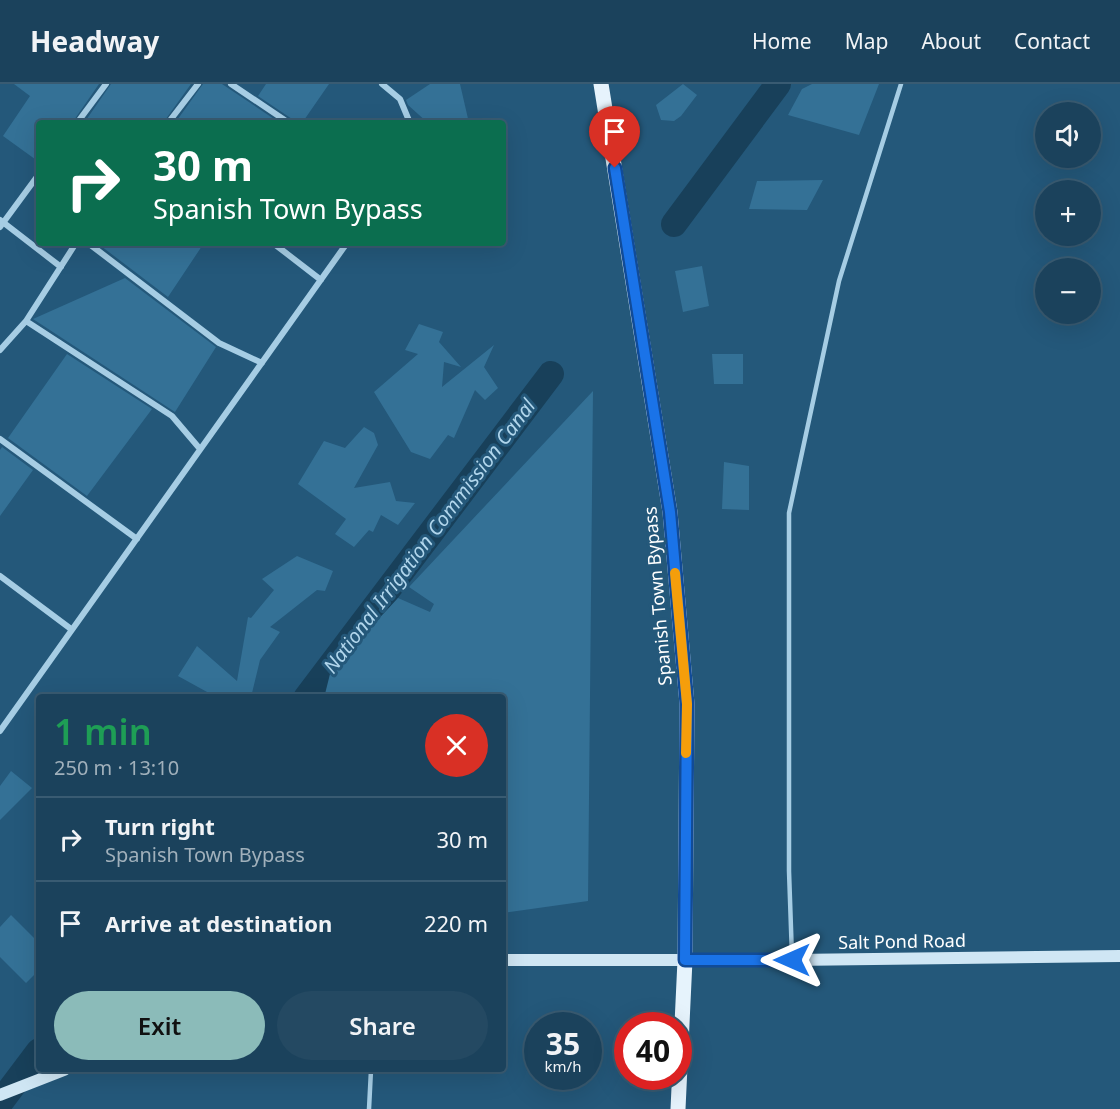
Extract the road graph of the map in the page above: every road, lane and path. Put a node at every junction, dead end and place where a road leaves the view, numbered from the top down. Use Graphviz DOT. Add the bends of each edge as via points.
graph roads {
  1 [pos="106,84"];
  2 [pos="198,84"];
  3 [pos="231,84"];
  4 [pos="382,84"];
  5 [pos="601,84"];
  6 [pos="901,84"];
  7 [pos="79,120"];
  8 [pos="170,120"];
  9 [pos="285,120"];
  10 [pos="409,120"];
  11 [pos="36,178"];
  12 [pos="1,224"];
  13 [pos="74,246"];
  14 [pos="92,246"];
  15 [pos="277,246"];
  16 [pos="345,246"];
  17 [pos="61,267"];
  18 [pos="321,280"];
  19 [pos="26,321"];
  20 [pos="0,350"];
  21 [pos="262,363"];
  22 [pos="0,439"];
  23 [pos="200,449"];
  24 [pos="137,539"];
  25 [pos="0,576"];
  26 [pos="71,629"];
  27 [pos="0,731"];
  28 [pos="1120,956"];
  29 [pos="506,960"];
  30 [pos="685,960"];
  31 [pos="792,960"];
  32 [pos="59,1072"];
  33 [pos="371,1072"];
  34 [pos="0,1095"];
  35 [pos="369,1109"];
  36 [pos="678,1109"];
  1 -- 7 [label="street"];
  2 -- 8 [label="street"];
  3 -- 9 [label="street"];
  4 -- 10 [label="street" via="400,99"];
  5 -- 30 [label="main road, Spanish Town Bypass" via="670,512 687,704"];
  6 -- 31 [label="lane" via="839,280 789,513"];
  11 -- 12 [label="street"];
  12 -- 17 [label="street"];
  13 -- 17 [label="street"];
  14 -- 21 [label="street" via="219,342"];
  15 -- 18 [label="street"];
  16 -- 18 [label="street"];
  17 -- 19 [label="street"];
  18 -- 21 [label="street"];
  19 -- 20 [label="street"];
  19 -- 23 [label="street" via="172,416"];
  21 -- 23 [label="street"];
  22 -- 24 [label="street"];
  23 -- 24 [label="street"];
  24 -- 26 [label="street"];
  25 -- 26 [label="street"];
  26 -- 27 [label="street"];
  28 -- 31 [label="street, Salt Pond Road"];
  29 -- 30 [label="street, Salt Pond Road"];
  30 -- 31 [label="street, Salt Pond Road"];
  30 -- 36 [label="main road, Spanish Town Bypass"];
  32 -- 34 [label="street"];
  33 -- 35 [label="lane"];
}
